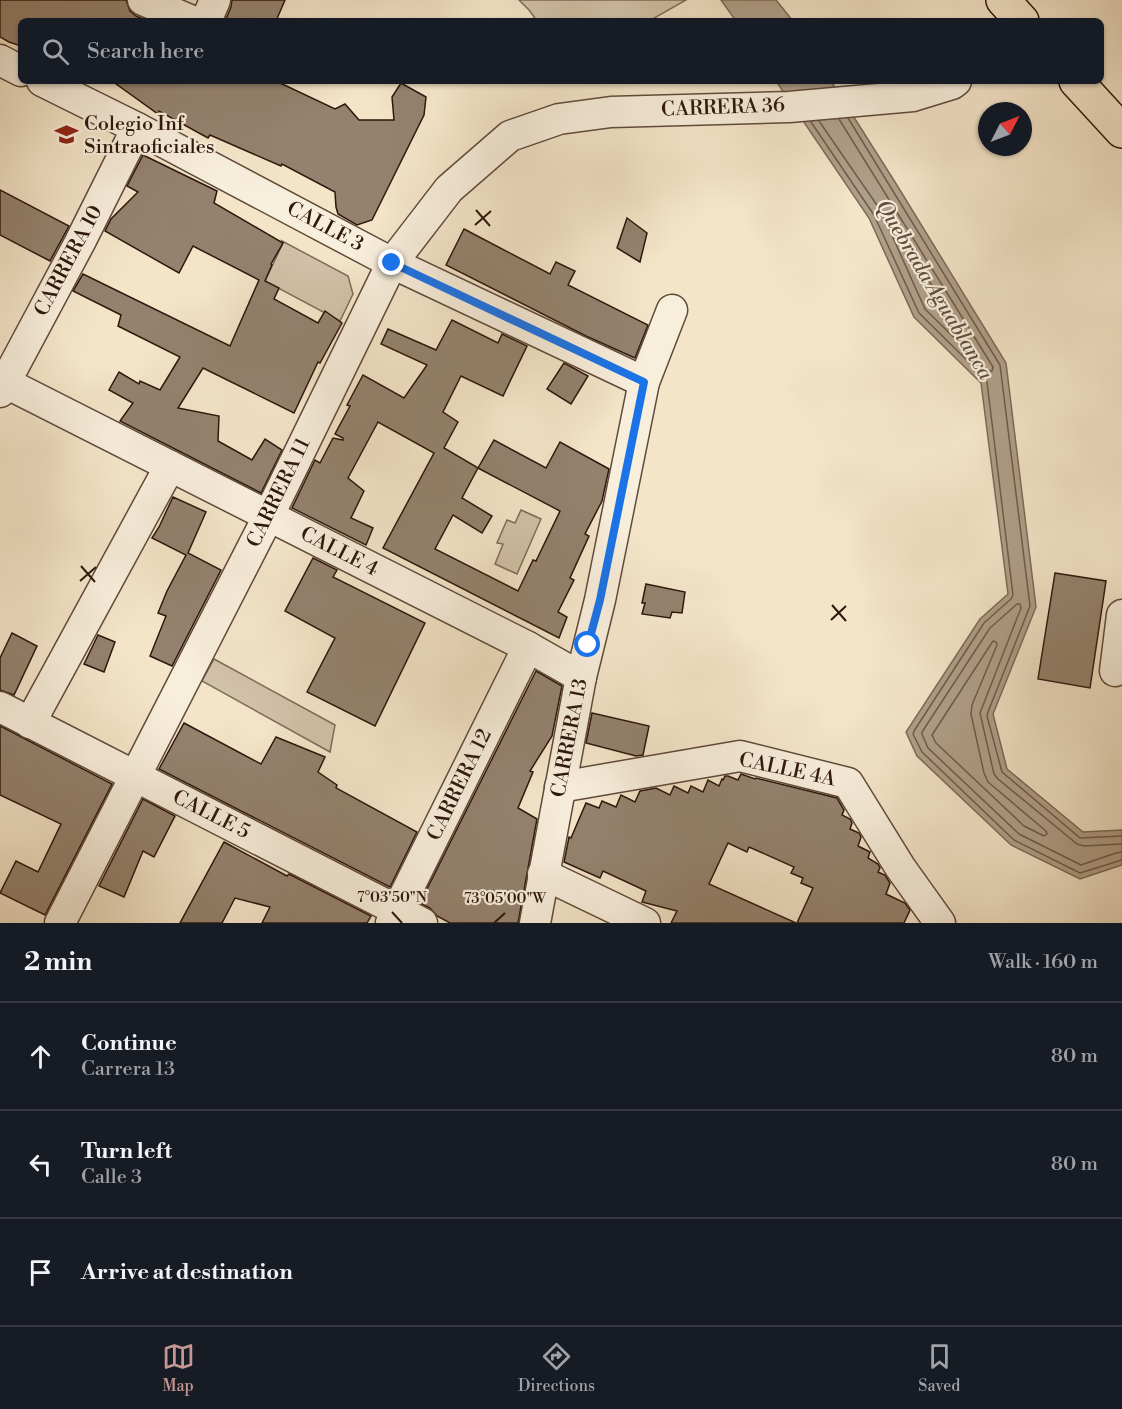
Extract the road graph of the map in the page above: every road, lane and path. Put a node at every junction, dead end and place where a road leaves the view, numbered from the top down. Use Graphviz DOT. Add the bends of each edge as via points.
graph roads {
  1 [pos="143,0"];
  2 [pos="215,0"];
  3 [pos="1003,0"];
  4 [pos="185,18"];
  5 [pos="207,18"];
  6 [pos="1019,18"];
  7 [pos="0,60"];
  8 [pos="18,69"];
  9 [pos="48,84"];
  10 [pos="952,84"];
  11 [pos="1079,84"];
  12 [pos="559,119"];
  13 [pos="137,128"];
  14 [pos="1122,131"];
  15 [pos="392,263"];
  16 [pos="672,310"];
  17 [pos="644,382"];
  18 [pos="2,385"];
  19 [pos="170,466"];
  20 [pos="268,517"];
  21 [pos="1122,615"];
  22 [pos="528,647"];
  23 [pos="1115,671"];
  24 [pos="581,677"];
  25 [pos="0,707"];
  26 [pos="30,723"];
  27 [pos="136,776"];
  28 [pos="560,788"];
  29 [pos="543,874"];
  30 [pos="404,919"];
  31 [pos="60,923"];
  32 [pos="535,923"];
  33 [pos="645,923"];
  34 [pos="940,923"];
  1 -- 4 [label="street"];
  2 -- 5 [label="street"];
  3 -- 6 [label="main road"];
  7 -- 8 [label="street"];
  9 -- 13 [label="street, CALLE 3"];
  10 -- 12 [label="street, CARRERA 36" via="913,96 853,102 611,112"];
  11 -- 14 [label="main road"];
  12 -- 15 [label="street, CARRERA 11" via="510,136 449,189"];
  13 -- 15 [label="street, CALLE 3"];
  13 -- 18 [label="street, CARRERA 10"];
  15 -- 17 [label="street, CALLE 3"];
  15 -- 20 [label="street, CARRERA 11"];
  16 -- 17 [label="street, CARRERA 13"];
  17 -- 24 [label="street, CARRERA 13"];
  18 -- 19 [label="street, CALLE 4"];
  19 -- 20 [label="street, CALLE 4"];
  19 -- 26 [label="street"];
  20 -- 22 [label="street, CALLE 4"];
  20 -- 27 [label="street, CARRERA 11"];
  21 -- 23 [label="street"];
  22 -- 24 [label="street, CALLE 4"];
  22 -- 30 [label="street, CARRERA 12"];
  24 -- 28 [label="street, CARRERA 13"];
  25 -- 26 [label="street, CALLE 5"];
  26 -- 27 [label="street, CALLE 5"];
  27 -- 30 [label="street, CALLE 5"];
  27 -- 31 [label="street, CARRERA 11"];
  28 -- 29 [label="street, CARRERA 13"];
  28 -- 34 [label="street, CALLE 4A" via="740,756 848,783"];
  29 -- 32 [label="street, CARRERA 13"];
  29 -- 33 [label="street"];
}
